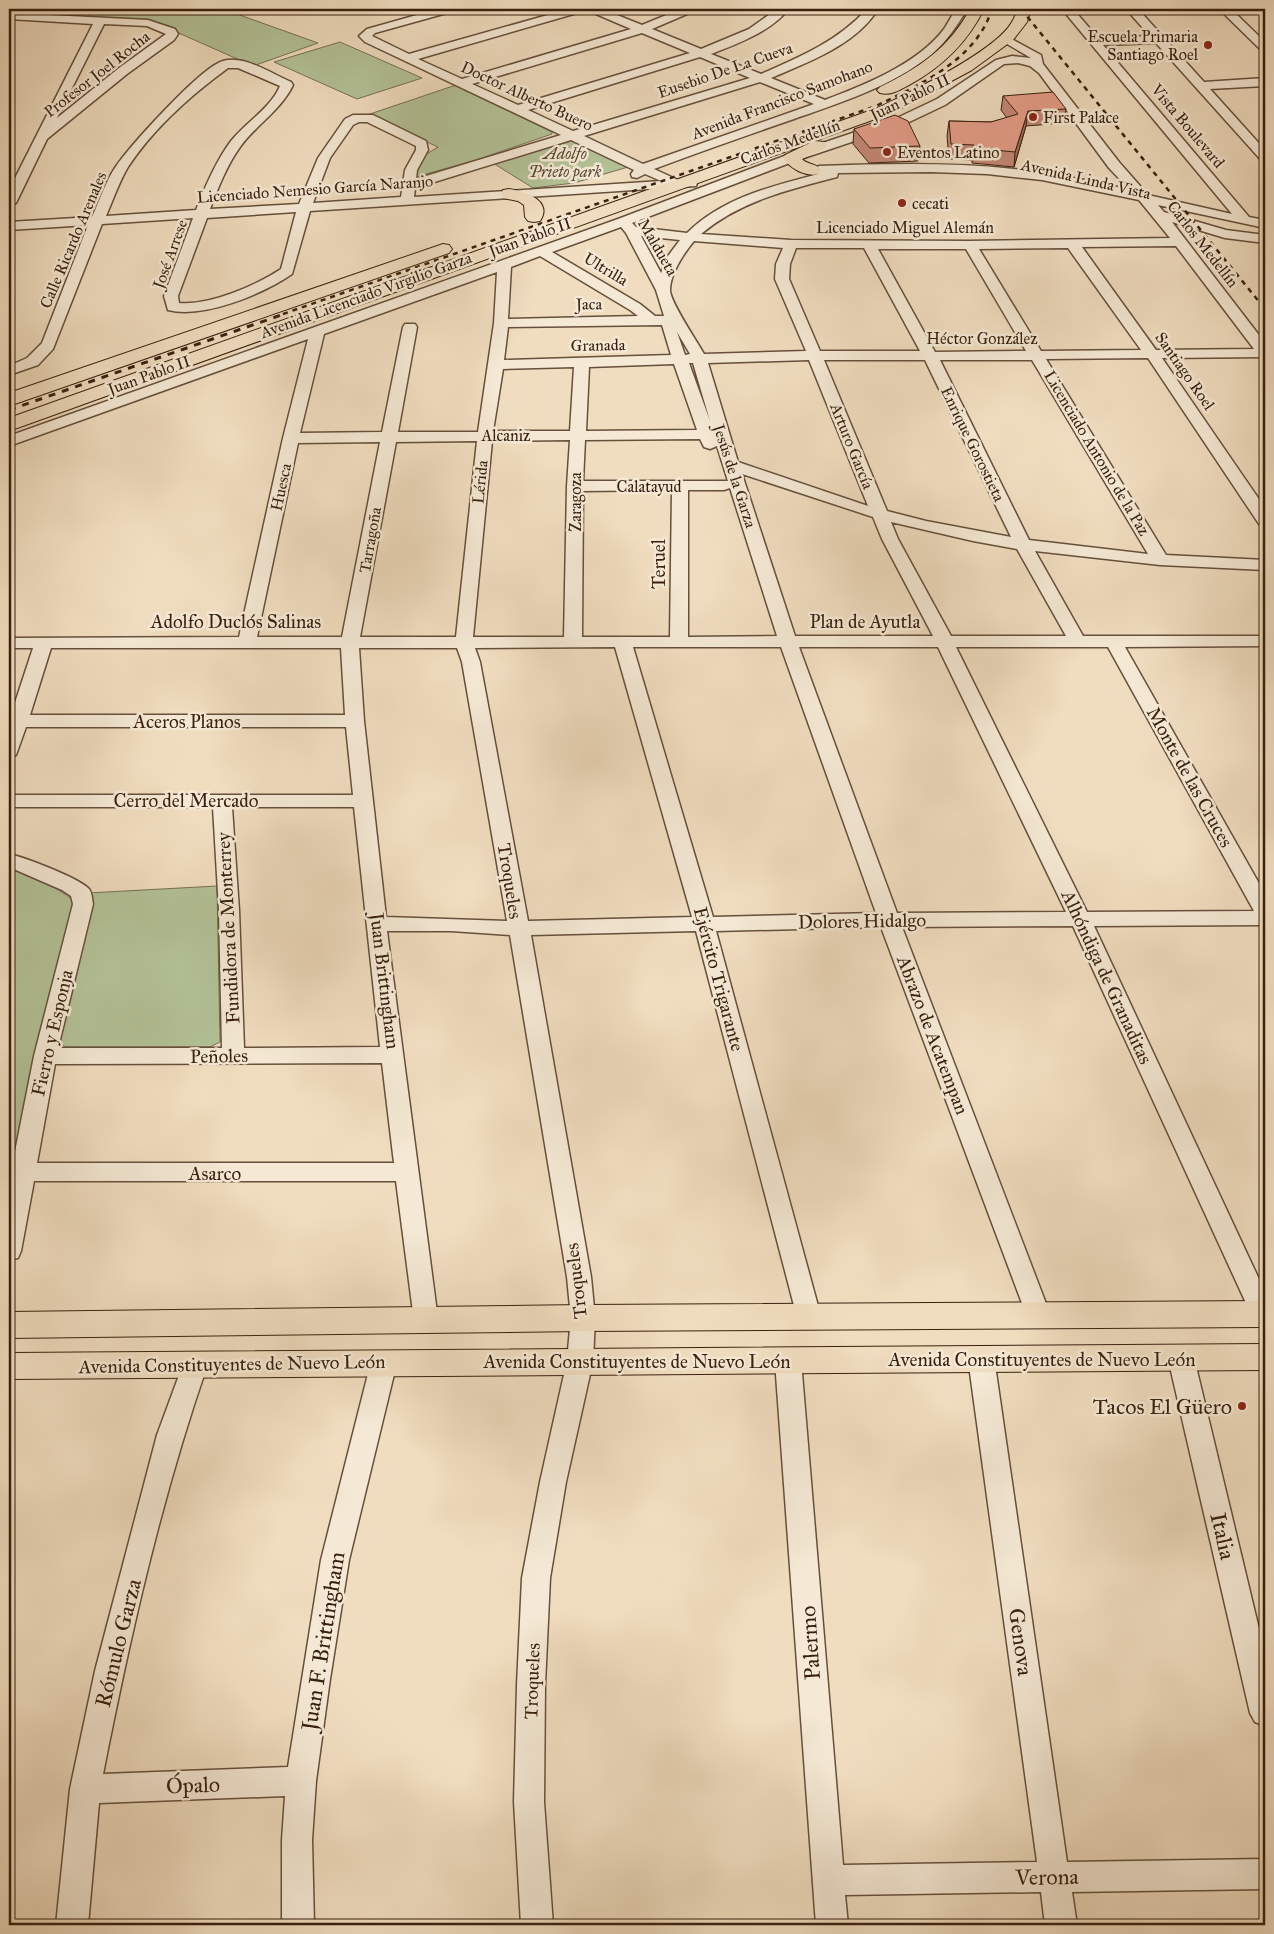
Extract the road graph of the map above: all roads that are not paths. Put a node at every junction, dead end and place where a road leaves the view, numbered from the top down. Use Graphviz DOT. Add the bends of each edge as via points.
graph roads {
  1 [pos="450,9"];
  2 [pos="580,9"];
  3 [pos="593,9"];
  4 [pos="690,9"];
  5 [pos="783,9"];
  6 [pos="873,9"];
  7 [pos="961,9"];
  8 [pos="977,9"];
  9 [pos="1024,9"];
  10 [pos="1067,9"];
  11 [pos="1132,9"];
  12 [pos="1225,9"];
  13 [pos="9,16"];
  14 [pos="100,20"];
  15 [pos="644,29"];
  16 [pos="1265,35"];
  17 [pos="1252,36"];
  18 [pos="1006,39"];
  19 [pos="1159,39"];
  20 [pos="1096,42"];
  21 [pos="1265,48"];
  22 [pos="700,53"];
  23 [pos="408,58"];
  24 [pos="1037,64"];
  25 [pos="762,78"];
  26 [pos="1265,82"];
  27 [pos="462,83"];
  28 [pos="287,85"];
  29 [pos="1201,86"];
  30 [pos="824,104"];
  31 [pos="518,109"];
  32 [pos="858,121"];
  33 [pos="573,135"];
  34 [pos="42,137"];
  35 [pos="1265,157"];
  36 [pos="791,158"];
  37 [pos="813,170"];
  38 [pos="649,172"];
  39 [pos="832,174"];
  40 [pos="776,176"];
  41 [pos="735,180"];
  42 [pos="679,184"];
  43 [pos="408,186"];
  44 [pos="624,186"];
  45 [pos="509,194"];
  46 [pos="1141,196"];
  47 [pos="748,197"];
  48 [pos="407,201"];
  49 [pos="9,203"];
  50 [pos="304,208"];
  51 [pos="1158,213"];
  52 [pos="202,214"];
  53 [pos="1211,215"];
  54 [pos="534,217"];
  55 [pos="97,220"];
  56 [pos="1244,220"];
  57 [pos="515,224"];
  58 [pos="1265,224"];
  59 [pos="9,226"];
  60 [pos="627,227"];
  61 [pos="691,236"];
  62 [pos="1261,239"];
  63 [pos="1179,242"];
  64 [pos="459,243"];
  65 [pos="791,244"];
  66 [pos="869,245"];
  67 [pos="970,245"];
  68 [pos="1073,245"];
  69 [pos="541,250"];
  70 [pos="1265,252"];
  71 [pos="504,264"];
  72 [pos="662,290"];
  73 [pos="672,319"];
  74 [pos="651,320"];
  75 [pos="501,323"];
  76 [pos="410,327"];
  77 [pos="316,331"];
  78 [pos="269,348"];
  79 [pos="1265,353"];
  80 [pos="1152,354"];
  81 [pos="815,355"];
  82 [pos="1038,355"];
  83 [pos="930,356"];
  84 [pos="700,360"];
  85 [pos="681,361"];
  86 [pos="582,363"];
  87 [pos="496,365"];
  88 [pos="9,372"];
  89 [pos="9,400"];
  90 [pos="69,404"];
  91 [pos="9,424"];
  92 [pos="714,434"];
  93 [pos="485,435"];
  94 [pos="578,435"];
  95 [pos="388,437"];
  96 [pos="291,438"];
  97 [pos="9,441"];
  98 [pos="732,465"];
  99 [pos="724,485"];
  100 [pos="575,486"];
  101 [pos="680,486"];
  102 [pos="879,514"];
  103 [pos="1265,520"];
  104 [pos="1022,543"];
  105 [pos="1160,560"];
  106 [pos="1265,565"];
  107 [pos="464,641"];
  108 [pos="1265,641"];
  109 [pos="350,642"];
  110 [pos="573,642"];
  111 [pos="622,642"];
  112 [pos="679,642"];
  113 [pos="784,642"];
  114 [pos="946,642"];
  115 [pos="1078,642"];
  116 [pos="1114,642"];
  117 [pos="9,643"];
  118 [pos="44,643"];
  119 [pos="247,643"];
  120 [pos="18,721"];
  121 [pos="355,721"];
  122 [pos="9,752"];
  123 [pos="222,800"];
  124 [pos="9,801"];
  125 [pos="364,801"];
  126 [pos="9,860"];
  127 [pos="1265,912"];
  128 [pos="1265,918"];
  129 [pos="1080,919"];
  130 [pos="890,920"];
  131 [pos="704,923"];
  132 [pos="377,924"];
  133 [pos="517,928"];
  134 [pos="233,1055"];
  135 [pos="394,1055"];
  136 [pos="45,1056"];
  137 [pos="22,1172"];
  138 [pos="406,1172"];
  139 [pos="9,1251"];
  140 [pos="1038,1314"];
  141 [pos="1264,1314"];
  142 [pos="809,1317"];
  143 [pos="582,1318"];
  144 [pos="426,1320"];
  145 [pos="9,1325"];
  146 [pos="1265,1357"];
  147 [pos="981,1358"];
  148 [pos="1181,1358"];
  149 [pos="580,1361"];
  150 [pos="788,1361"];
  151 [pos="384,1362"];
  152 [pos="9,1366"];
  153 [pos="194,1366"];
  154 [pos="1265,1714"];
  155 [pos="301,1781"];
  156 [pos="85,1789"];
  157 [pos="1265,1874"];
  158 [pos="1054,1876"];
  159 [pos="828,1880"];
  160 [pos="72,1925"];
  161 [pos="298,1925"];
  162 [pos="537,1925"];
  163 [pos="832,1925"];
  164 [pos="1061,1925"];
  1 -- 23 [label="street, Doctor Alberto Buero" via="365,34 369,40"];
  2 -- 23 [label="street"];
  3 -- 15 [label="street"];
  4 -- 15 [label="street"];
  5 -- 22 [label="street" via="746,36"];
  6 -- 25 [label="street, Eusebio De La Cueva" via="834,45"];
  7 -- 30 [label="street, Avenida Francisco Samohano" via="947,34 915,60 871,86"];
  8 -- 38 [label="main road, Juan Pablo II" via="963,35 943,56 890,88 819,117"];
  9 -- 18 [label="main road, Juan Pablo II" via="1016,28"];
  10 -- 20 [label="street, Vista Boulevard"];
  11 -- 19 [label="street"];
  12 -- 17 [label="street"];
  13 -- 14 [label="street"];
  14 -- 34 [label="street, Profesor Joel Rocha"];
  14 -- 34 [label="street, Profesor Joel Rocha" via="148,23 171,31 173,36 123,71"];
  15 -- 22 [label="street"];
  15 -- 27 [label="street"];
  16 -- 17 [label="street"];
  17 -- 21 [label="street"];
  18 -- 24 [label="street" via="1037,57"];
  18 -- 32 [label="main road, Juan Pablo II" via="948,80"];
  19 -- 20 [label="street"];
  19 -- 29 [label="street"];
  20 -- 56 [label="street, Vista Boulevard"];
  22 -- 25 [label="street"];
  22 -- 31 [label="street"];
  23 -- 27 [label="street, Doctor Alberto Buero"];
  24 -- 36 [label="street, Carlos Medellín" via="1021,60 1000,62 941,102 901,121"];
  24 -- 46 [label="street, Carlos Medellín"];
  25 -- 30 [label="street"];
  25 -- 33 [label="street, Eusebio De La Cueva"];
  26 -- 29 [label="street"];
  27 -- 31 [label="street, Doctor Alberto Buero"];
  28 -- 52 [label="street, José Arrese" via="283,96 240,137"];
  28 -- 55 [label="street, Calle Ricardo Arenales" via="245,66 230,63 220,67 157,124 122,167"];
  29 -- 35 [label="street"];
  30 -- 38 [label="street, Avenida Francisco Samohano"];
  31 -- 33 [label="street, Doctor Alberto Buero"];
  32 -- 36 [label="main road" via="842,136"];
  32 -- 42 [label="main road, Juan Pablo II"];
  33 -- 38 [label="street, Doctor Alberto Buero"];
  33 -- 43 [label="street, Eusebio De La Cueva"];
  34 -- 49 [label="street, Profesor Joel Rocha"];
  36 -- 37 [label="main road" via="799,166"];
  36 -- 41 [label="street, Carlos Medellín"];
  37 -- 40 [label="street, Avenida Linda Vista"];
  37 -- 46 [label="street, Avenida Linda Vista" via="990,171 1042,176"];
  38 -- 42 [label="street, Doctor Alberto Buero"];
  38 -- 44 [label="main road, Juan Pablo II"];
  39 -- 40 [label="street, Avenida Linda Vista"];
  39 -- 47 [label="street"];
  39 -- 51 [label="street, Avenida Linda Vista" via="983,175 1122,202"];
  40 -- 41 [label="street, Avenida Linda Vista"];
  41 -- 42 [label="street, Licenciado Nemesio García Naranjo"];
  41 -- 47 [label="street" via="750,190"];
  41 -- 60 [label="street, Avenida Licenciado Virgilio Garza"];
  42 -- 44 [label="street, Licenciado Nemesio García Naranjo"];
  42 -- 90 [label="main road, Juan Pablo II"];
  43 -- 48 [label="street"];
  43 -- 50 [label="street" via="422,144 361,117 349,122 324,158"];
  44 -- 45 [label="street, Licenciado Nemesio García Naranjo"];
  44 -- 54 [label="main road, Juan Pablo II"];
  45 -- 48 [label="street, Licenciado Nemesio García Naranjo"];
  45 -- 54 [label="main road" via="533,202"];
  46 -- 51 [label="street, Carlos Medellín"];
  46 -- 53 [label="street, Avenida Linda Vista"];
  47 -- 61 [label="street" via="712,218"];
  48 -- 50 [label="street, Licenciado Nemesio García Naranjo"];
  50 -- 52 [label="street, Licenciado Nemesio García Naranjo"];
  50 -- 52 [label="street, José Arrese" via="287,271 281,277 210,304 178,309 173,307 171,296"];
  51 -- 53 [label="street"];
  51 -- 62 [label="street, Avenida Linda Vista" via="1198,228"];
  51 -- 63 [label="street, Carlos Medellín"];
  52 -- 55 [label="street, Licenciado Nemesio García Naranjo"];
  53 -- 56 [label="street, Avenida Linda Vista"];
  54 -- 57 [label="main road, Juan Pablo II"];
  55 -- 59 [label="street, Licenciado Nemesio García Naranjo"];
  55 -- 88 [label="street, Calle Ricardo Arenales" via="43,355"];
  56 -- 58 [label="street, Avenida Linda Vista"];
  60 -- 61 [label="street, Licenciado Miguel Alemán"];
  60 -- 69 [label="street, Avenida Licenciado Virgilio Garza"];
  60 -- 72 [label="street, Maldueta"];
  61 -- 65 [label="street, Licenciado Miguel Alemán"];
  61 -- 72 [label="street" via="674,258"];
  62 -- 70 [label="street"];
  63 -- 68 [label="street, Licenciado Miguel Alemán"];
  63 -- 79 [label="street, Carlos Medellín"];
  64 -- 89 [label="main road, Juan Pablo II"];
  65 -- 66 [label="street, Licenciado Miguel Alemán"];
  65 -- 81 [label="street, Arturo García" via="782,264 782,279"];
  66 -- 67 [label="street, Licenciado Miguel Alemán"];
  66 -- 83 [label="street, Enrique Gorostieta"];
  67 -- 68 [label="street, Licenciado Miguel Alemán"];
  67 -- 82 [label="street, Licenciado Antonio de la Paz"];
  68 -- 80 [label="street, Santiago Roel"];
  69 -- 71 [label="street, Avenida Licenciado Virgilio Garza"];
  69 -- 74 [label="street, Ultrilla" via="636,307"];
  71 -- 75 [label="street, Lérida"];
  71 -- 77 [label="street, Avenida Licenciado Virgilio Garza"];
  72 -- 73 [label="street, Jesús de la Garza"];
  73 -- 74 [label="street, Jaca"];
  73 -- 84 [label="street, Jesús de la Garza"];
  73 -- 85 [label="street, Jesús de la Garza" via="670,332"];
  74 -- 75 [label="street, Jaca"];
  75 -- 87 [label="street, Lérida"];
  76 -- 95 [label="street, Tarragoña"];
  77 -- 78 [label="street, Avenida Licenciado Virgilio Garza"];
  77 -- 96 [label="street, Huesca"];
  78 -- 90 [label="main road"];
  78 -- 97 [label="street, Avenida Licenciado Virgilio Garza"];
  79 -- 80 [label="street, Héctor González"];
  80 -- 82 [label="street, Héctor González"];
  80 -- 103 [label="street, Santiago Roel"];
  81 -- 83 [label="street, Héctor González"];
  81 -- 84 [label="street, Héctor González"];
  81 -- 102 [label="street, Arturo García"];
  82 -- 83 [label="street, Héctor González"];
  82 -- 105 [label="street, Licenciado Antonio de la Paz"];
  83 -- 104 [label="street, Enrique Gorostieta"];
  84 -- 85 [label="street, Granada"];
  84 -- 92 [label="street, Jesús de la Garza"];
  85 -- 86 [label="street, Granada"];
  85 -- 92 [label="street, Jesús de la Garza"];
  86 -- 87 [label="street, Granada"];
  86 -- 94 [label="street, Zaragoza"];
  87 -- 93 [label="street, Lérida"];
  90 -- 91 [label="main road, Juan Pablo II"];
  92 -- 94 [label="street, Alcaniz"];
  92 -- 98 [label="street, Jesús de la Garza"];
  92 -- 99 [label="street, Jesús de la Garza"];
  93 -- 94 [label="street, Alcaniz"];
  93 -- 95 [label="street, Alcaniz"];
  93 -- 107 [label="street, Lérida"];
  94 -- 100 [label="street, Zaragoza"];
  95 -- 96 [label="street, Alcaniz"];
  95 -- 109 [label="street, Tarragoña"];
  96 -- 119 [label="street, Huesca"];
  98 -- 102 [label="street"];
  98 -- 113 [label="street, Jesús de la Garza"];
  99 -- 101 [label="street, Calatayud"];
  99 -- 113 [label="street, Jesús de la Garza"];
  100 -- 101 [label="street, Calatayud"];
  100 -- 110 [label="street, Zaragoza"];
  101 -- 112 [label="street, Teruel"];
  102 -- 104 [label="street"];
  102 -- 114 [label="street, Arturo García"];
  104 -- 105 [label="street"];
  104 -- 115 [label="street, Enrique Gorostieta"];
  105 -- 106 [label="street"];
  107 -- 109 [label="street, Adolfo Duclós Salinas"];
  107 -- 110 [label="street, Plan de Ayutla"];
  107 -- 133 [label="street, Troqueles" via="472,662"];
  108 -- 116 [label="street, Plan de Ayutla"];
  109 -- 119 [label="street, Adolfo Duclós Salinas"];
  109 -- 121 [label="street, Juan Brittingham"];
  110 -- 111 [label="street, Plan de Ayutla"];
  111 -- 112 [label="street, Plan de Ayutla"];
  111 -- 131 [label="street, Ejército Trigarante"];
  112 -- 113 [label="street, Plan de Ayutla"];
  113 -- 114 [label="street, Plan de Ayutla"];
  113 -- 130 [label="street, Abrazo de Acatempan"];
  114 -- 115 [label="street, Plan de Ayutla"];
  114 -- 129 [label="street, Alhóndiga de Granaditas"];
  115 -- 116 [label="street, Plan de Ayutla"];
  116 -- 127 [label="street, Monte de las Cruces"];
  117 -- 118 [label="street, Adolfo Duclós Salinas"];
  118 -- 119 [label="street, Adolfo Duclós Salinas"];
  118 -- 120 [label="street"];
  120 -- 121 [label="street, Aceros Planos"];
  120 -- 122 [label="street"];
  121 -- 125 [label="street, Juan Brittingham"];
  123 -- 124 [label="street, Cerro del Mercado"];
  123 -- 125 [label="street, Cerro del Mercado"];
  123 -- 134 [label="street, Fundidora de Monterrey"];
  125 -- 132 [label="street, Juan Brittingham"];
  126 -- 136 [label="street, Fierro y Esponja" via="81,893 83,904"];
  128 -- 129 [label="street, Dolores Hidalgo"];
  129 -- 130 [label="street, Dolores Hidalgo"];
  129 -- 141 [label="street, Alhóndiga de Granaditas"];
  130 -- 131 [label="street, Dolores Hidalgo"];
  130 -- 140 [label="street, Abrazo de Acatempan"];
  131 -- 133 [label="street, Dolores Hidalgo"];
  131 -- 142 [label="street, Ejército Trigarante"];
  132 -- 133 [label="street, Dolores Hidalgo"];
  132 -- 135 [label="street, Juan Brittingham"];
  133 -- 143 [label="street, Troqueles" via="579,1278"];
  134 -- 135 [label="street, Peñoles"];
  134 -- 136 [label="street, Peñoles"];
  135 -- 138 [label="street, Juan Brittingham"];
  136 -- 137 [label="street, Fierro y Esponja"];
  137 -- 138 [label="street, Asarco"];
  137 -- 139 [label="street, Fierro y Esponja"];
  138 -- 144 [label="street, Juan Brittingham"];
  140 -- 141 [label="main road"];
  140 -- 142 [label="main road"];
  142 -- 143 [label="main road"];
  143 -- 144 [label="main road"];
  143 -- 149 [label="street, Troqueles"];
  144 -- 145 [label="main road"];
  146 -- 148 [label="main road, Avenida Constituyentes de Nuevo León"];
  147 -- 148 [label="main road, Avenida Constituyentes de Nuevo León"];
  147 -- 150 [label="main road, Avenida Constituyentes de Nuevo León"];
  147 -- 158 [label="street, Genova"];
  148 -- 154 [label="street, Italia"];
  149 -- 150 [label="main road, Avenida Constituyentes de Nuevo León"];
  149 -- 151 [label="main road, Avenida Constituyentes de Nuevo León"];
  149 -- 162 [label="street, Troqueles" via="536,1578 530,1802"];
  150 -- 159 [label="street, Palermo"];
  151 -- 153 [label="main road, Avenida Constituyentes de Nuevo León"];
  151 -- 155 [label="street, Juan F. Brittingham" via="335,1560"];
  152 -- 153 [label="main road, Avenida Constituyentes de Nuevo León"];
  153 -- 156 [label="street, Rómulo Garza" via="170,1434 114,1653"];
  155 -- 156 [label="street, Ópalo"];
  155 -- 161 [label="street, Juan F. Brittingham" via="297,1840"];
  156 -- 160 [label="street, Rómulo Garza"];
  157 -- 158 [label="street, Verona"];
  158 -- 159 [label="street, Verona"];
  158 -- 164 [label="street, Genova"];
  159 -- 163 [label="street, Palermo"];
}
